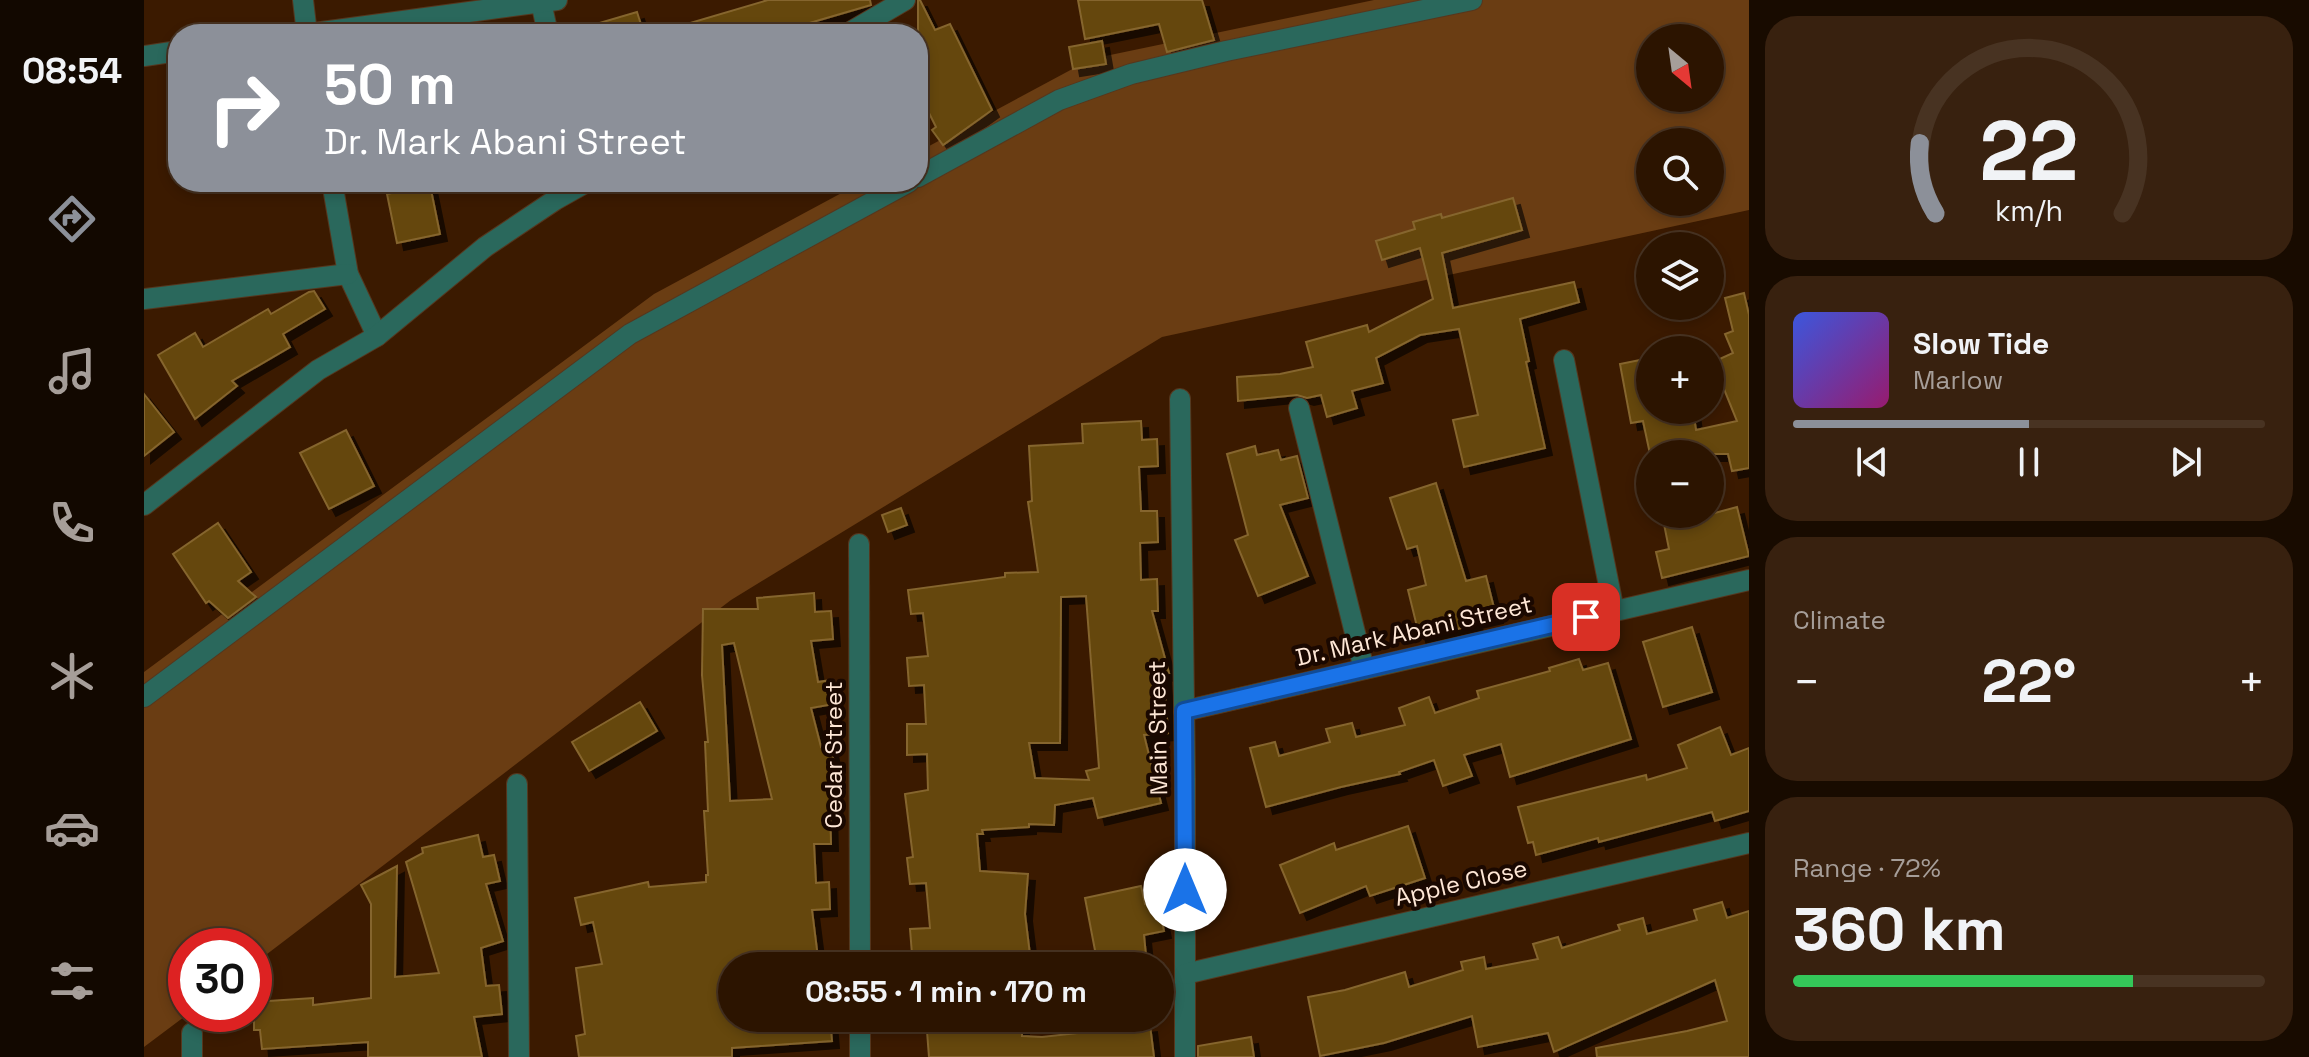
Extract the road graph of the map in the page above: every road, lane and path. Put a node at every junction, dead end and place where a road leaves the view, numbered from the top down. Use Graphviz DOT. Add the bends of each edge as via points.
graph roads {
  1 [pos="303,0"];
  2 [pos="905,0"];
  3 [pos="1472,0"];
  4 [pos="549,1"];
  5 [pos="305,24"];
  6 [pos="380,24"];
  7 [pos="548,24"];
  8 [pos="864,24"];
  9 [pos="168,52"];
  10 [pos="144,56"];
  11 [pos="928,172"];
  12 [pos="334,192"];
  13 [pos="568,192"];
  14 [pos="891,192"];
  15 [pos="348,274"];
  16 [pos="144,299"];
  17 [pos="377,336"];
  18 [pos="1564,360"];
  19 [pos="1180,399"];
  20 [pos="1299,408"];
  21 [pos="144,505"];
  22 [pos="859,544"];
  23 [pos="1749,580"];
  24 [pos="1614,611"];
  25 [pos="1364,669"];
  26 [pos="144,697"];
  27 [pos="1184,711"];
  28 [pos="517,784"];
  29 [pos="1749,843"];
  30 [pos="860,952"];
  31 [pos="1185,974"];
  32 [pos="860,1032"];
  33 [pos="192,1033"];
  34 [pos="192,1057"];
  35 [pos="519,1057"];
  36 [pos="860,1057"];
  37 [pos="1185,1057"];
  1 -- 5 [label="street"];
  2 -- 8 [label="street"];
  3 -- 11 [label="street" via="1131,74 1059,100"];
  4 -- 6 [label="street"];
  4 -- 7 [label="street"];
  9 -- 10 [label="street"];
  12 -- 15 [label="street"];
  13 -- 17 [label="street" via="485,247"];
  14 -- 26 [label="street" via="630,334"];
  15 -- 16 [label="street"];
  15 -- 17 [label="street"];
  17 -- 21 [label="street" via="318,370"];
  18 -- 24 [label="street"];
  19 -- 27 [label="street, Main Street"];
  20 -- 25 [label="street"];
  22 -- 30 [label="street, Cedar Street"];
  23 -- 24 [label="street, Dr. Mark Abani Street"];
  24 -- 25 [label="street, Dr. Mark Abani Street"];
  25 -- 27 [label="street, Dr. Mark Abani Street"];
  27 -- 31 [label="street, Main Street"];
  28 -- 35 [label="street"];
  29 -- 31 [label="street, Apple Close"];
  31 -- 37 [label="street, Main Street"];
  32 -- 36 [label="street"];
  33 -- 34 [label="street"];
}
